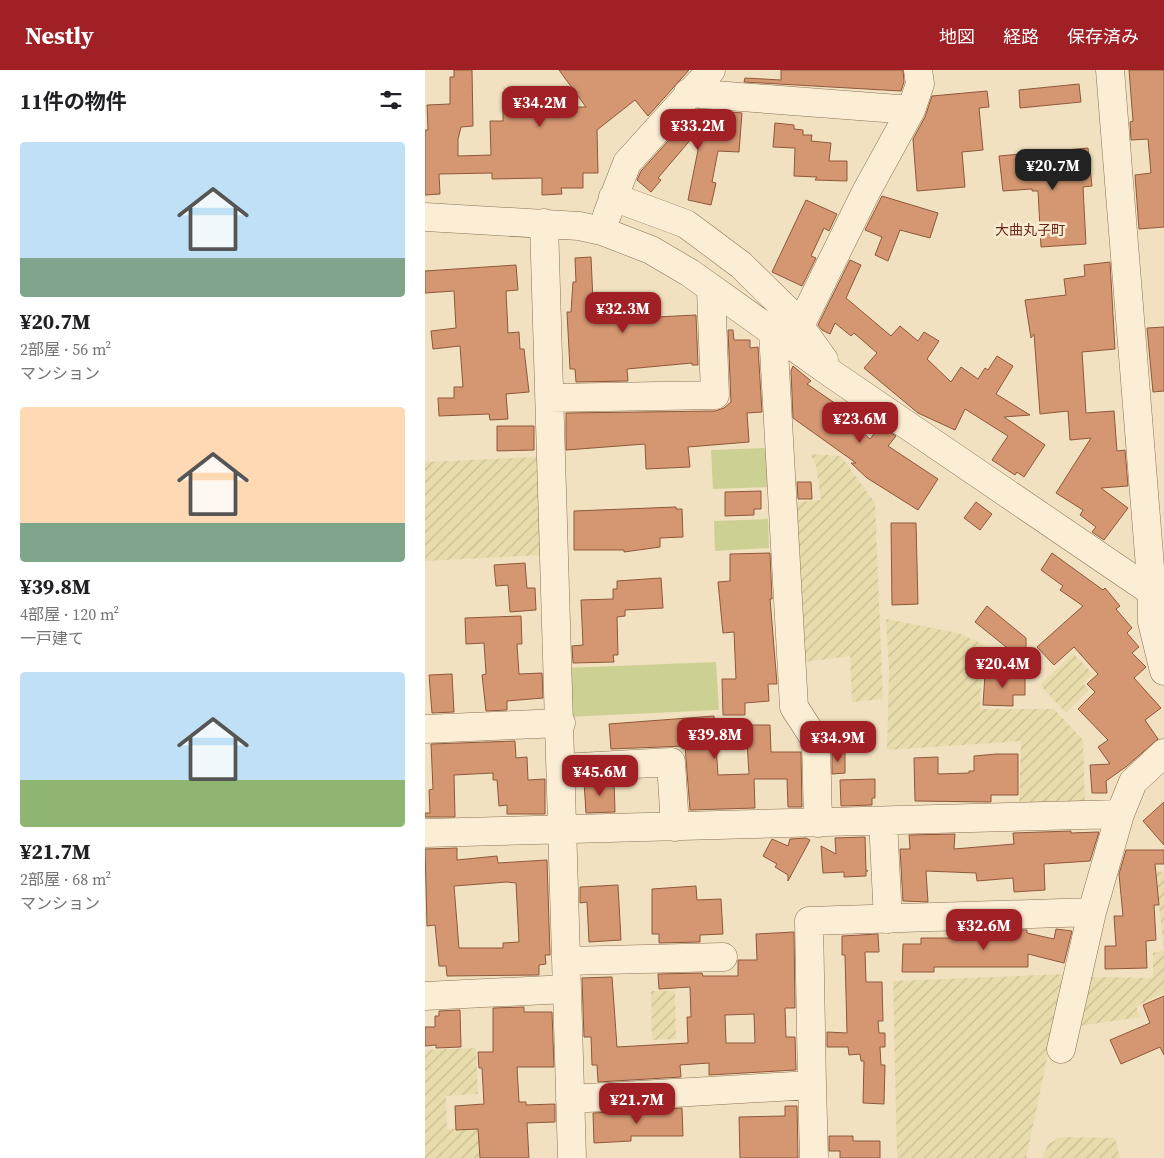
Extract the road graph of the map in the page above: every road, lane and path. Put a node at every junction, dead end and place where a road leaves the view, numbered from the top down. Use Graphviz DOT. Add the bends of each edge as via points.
graph roads {
  1 [pos="711,70"];
  2 [pos="918,70"];
  3 [pos="1110,70"];
  4 [pos="688,93"];
  5 [pos="911,110"];
  6 [pos="613,198"];
  7 [pos="425,216"];
  8 [pos="544,223"];
  9 [pos="602,231"];
  10 [pos="711,289"];
  11 [pos="801,326"];
  12 [pos="773,332"];
  13 [pos="835,376"];
  14 [pos="550,398"];
  15 [pos="1152,592"];
  16 [pos="1164,671"];
  17 [pos="561,723"];
  18 [pos="425,729"];
  19 [pos="1164,753"];
  20 [pos="561,768"];
  21 [pos="1120,814"];
  22 [pos="883,821"];
  23 [pos="818,823"];
  24 [pos="675,827"];
  25 [pos="562,830"];
  26 [pos="425,833"];
  27 [pos="1092,912"];
  28 [pos="888,919"];
  29 [pos="723,957"];
  30 [pos="566,961"];
  31 [pos="567,989"];
  32 [pos="425,996"];
  33 [pos="1061,1050"];
  34 [pos="812,1085"];
  35 [pos="570,1099"];
  36 [pos="572,1158"];
  37 [pos="814,1158"];
  1 -- 4 [label="street"];
  2 -- 5 [label="street" via="920,84"];
  3 -- 15 [label="street"];
  4 -- 5 [label="street"];
  4 -- 6 [label="street" via="627,163"];
  5 -- 11 [label="street" via="866,192"];
  6 -- 9 [label="street"];
  6 -- 11 [label="street" via="686,224 741,265"];
  7 -- 8 [label="street"];
  8 -- 9 [label="street"];
  8 -- 14 [label="street"];
  9 -- 10 [label="street" via="651,250"];
  10 -- 12 [label="street"];
  10 -- 14 [label="street" via="715,395"];
  11 -- 13 [label="street"];
  12 -- 13 [label="street"];
  12 -- 23 [label="street" via="794,707 816,741"];
  13 -- 15 [label="street"];
  14 -- 17 [label="street"];
  15 -- 16 [label="street" via="1152,622"];
  17 -- 18 [label="street"];
  17 -- 20 [label="street"];
  19 -- 21 [label="street" via="1133,782"];
  20 -- 24 [label="street" via="671,762"];
  20 -- 25 [label="street"];
  21 -- 22 [label="street"];
  21 -- 27 [label="street"];
  22 -- 23 [label="street"];
  22 -- 28 [label="street"];
  23 -- 24 [label="street"];
  24 -- 25 [label="street"];
  25 -- 26 [label="street"];
  25 -- 30 [label="street"];
  27 -- 28 [label="street"];
  27 -- 33 [label="street"];
  28 -- 34 [label="street" via="809,921"];
  29 -- 30 [label="street"];
  30 -- 31 [label="street"];
  31 -- 32 [label="street"];
  31 -- 35 [label="street"];
  34 -- 35 [label="street"];
  34 -- 37 [label="street"];
  35 -- 36 [label="street"];
}
